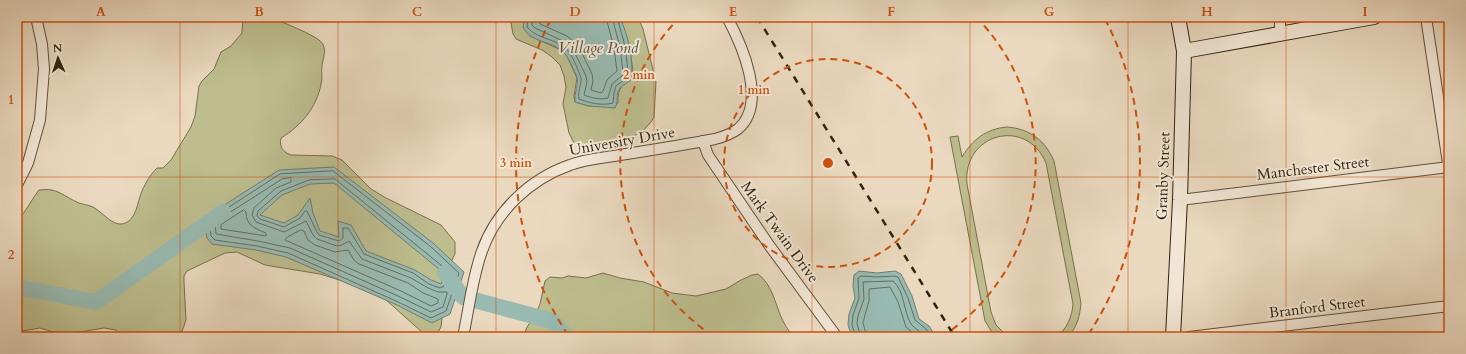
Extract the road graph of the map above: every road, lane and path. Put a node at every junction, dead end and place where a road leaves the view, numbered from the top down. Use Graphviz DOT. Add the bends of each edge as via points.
graph roads {
  1 [pos="36,17"];
  2 [pos="728,17"];
  3 [pos="1178,17"];
  4 [pos="1280,17"];
  5 [pos="1374,17"];
  6 [pos="1426,17"];
  7 [pos="1280,34"];
  8 [pos="1184,51"];
  9 [pos="703,141"];
  10 [pos="1449,168"];
  11 [pos="17,185"];
  12 [pos="1180,200"];
  13 [pos="1449,306"];
  14 [pos="463,337"];
  15 [pos="838,337"];
  16 [pos="1173,337"];
  17 [pos="1189,337"];
  1 -- 11 [label="street" via="44,70 40,120 28,163"];
  2 -- 9 [label="street, University Drive" via="742,50 751,83 752,100 748,115 738,128 726,136"];
  3 -- 8 [label="main road, Granby Street"];
  4 -- 7 [label="street"];
  5 -- 7 [label="main road"];
  6 -- 10 [label="street"];
  7 -- 8 [label="main road"];
  8 -- 12 [label="main road, Granby Street"];
  9 -- 14 [label="street, University Drive" via="579,162 536,182 514,201 492,229 481,252"];
  9 -- 15 [label="street, Mark Twain Drive" via="708,155 758,229"];
  10 -- 12 [label="street, Manchester Street"];
  12 -- 16 [label="main road, Granby Street"];
  13 -- 17 [label="street, Branford Street"];
}
